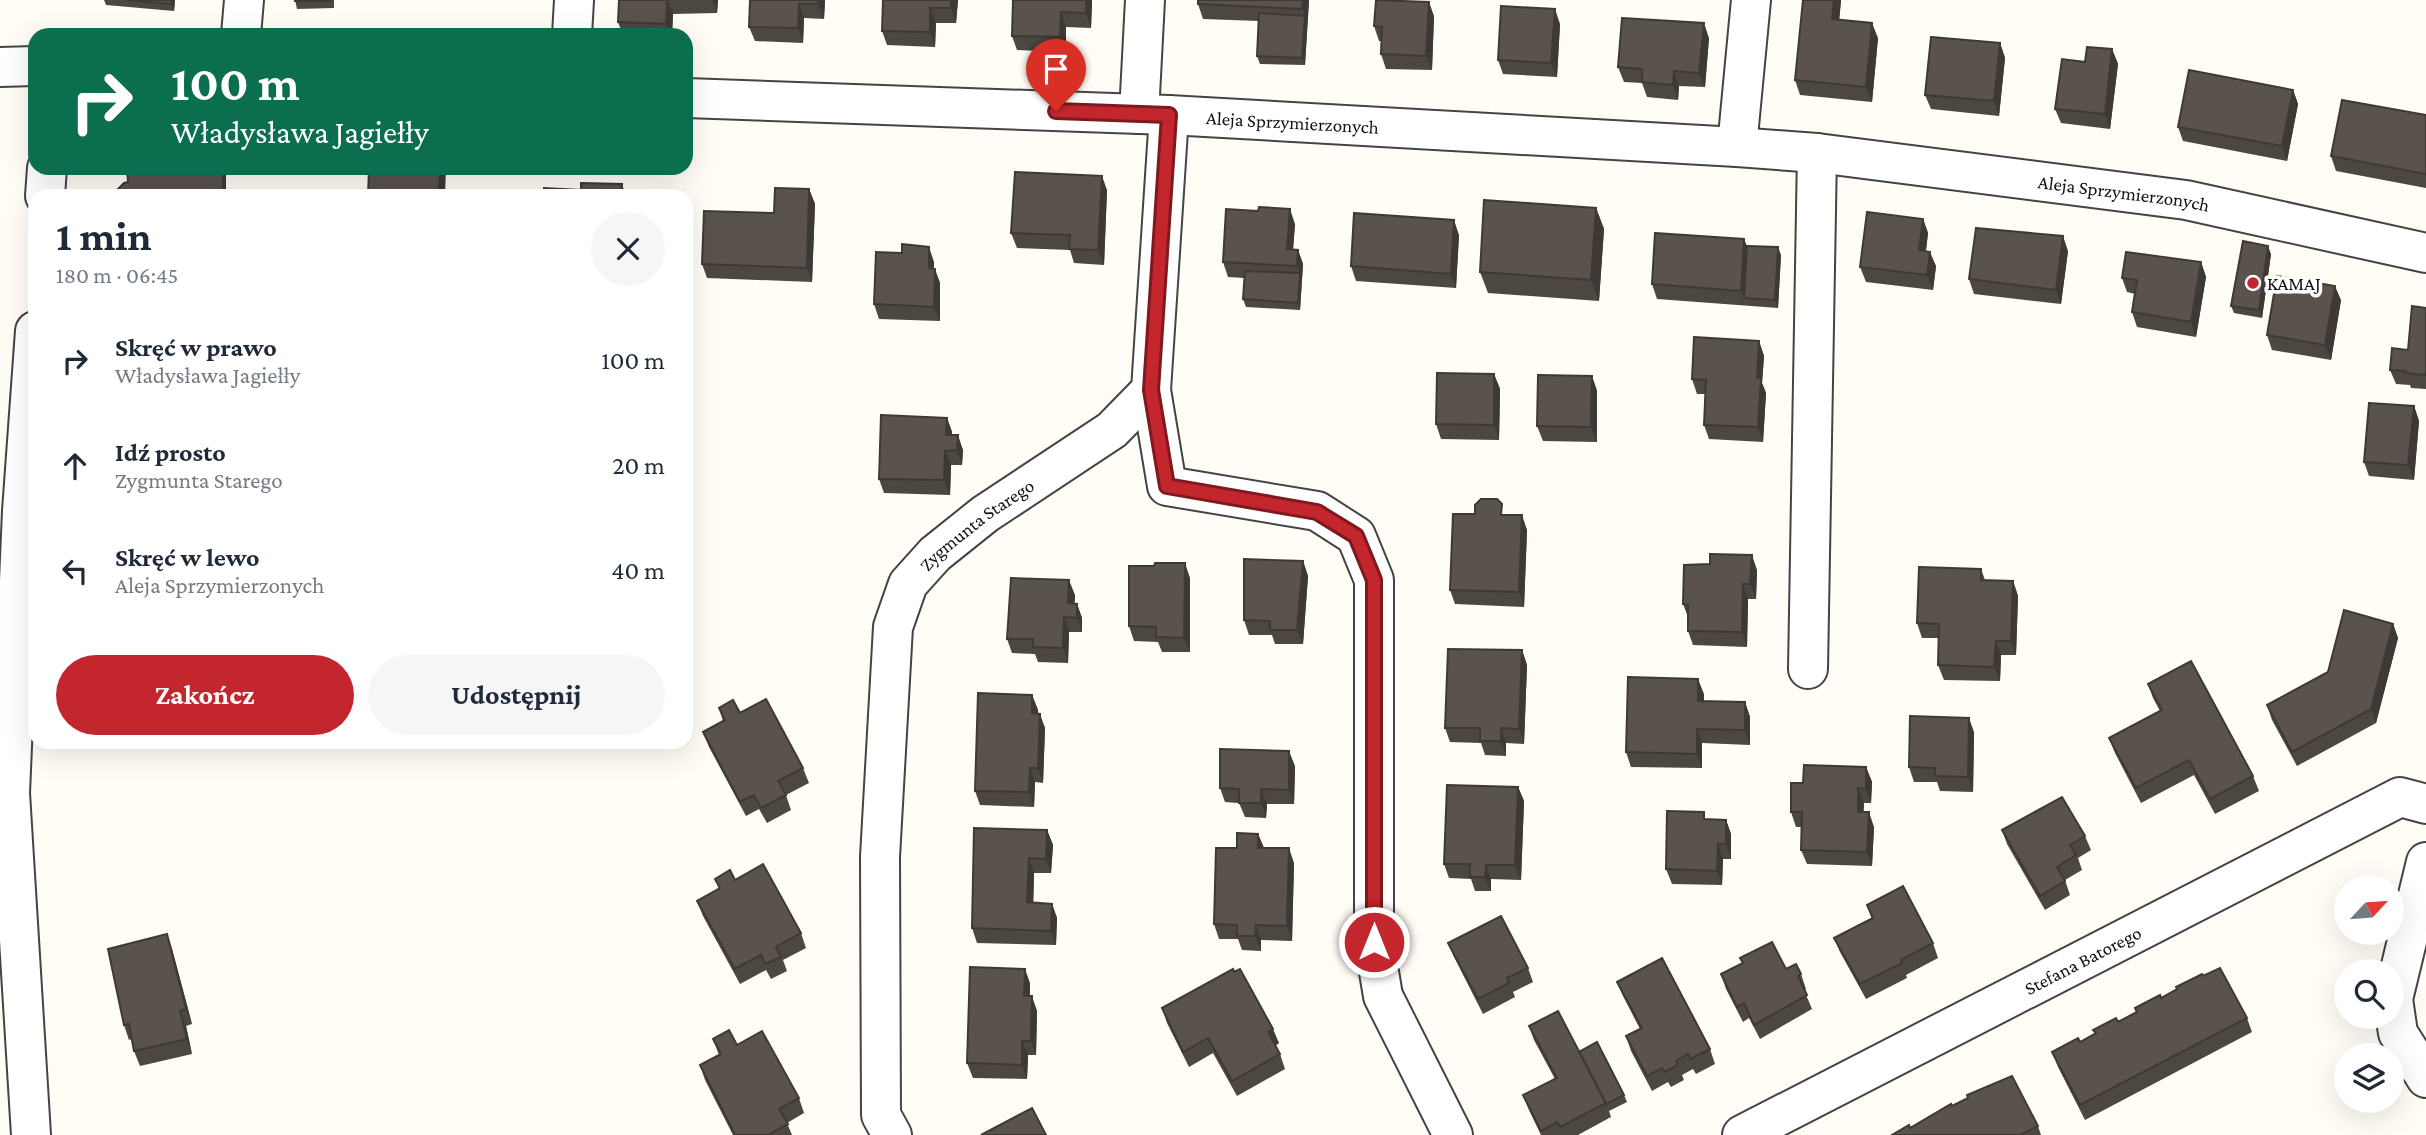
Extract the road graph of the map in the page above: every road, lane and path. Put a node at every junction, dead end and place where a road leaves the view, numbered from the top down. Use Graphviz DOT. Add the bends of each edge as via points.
graph roads {
  1 [pos="244,0"];
  2 [pos="574,0"];
  3 [pos="1145,0"];
  4 [pos="1751,0"];
  5 [pos="242,28"];
  6 [pos="572,28"];
  7 [pos="28,66"];
  8 [pos="0,67"];
  9 [pos="693,98"];
  10 [pos="1154,115"];
  11 [pos="1737,146"];
  12 [pos="1817,153"];
  13 [pos="2426,253"];
  14 [pos="28,384"];
  15 [pos="1151,390"];
  16 [pos="11,511"];
  17 [pos="1808,669"];
  18 [pos="2426,804"];
  19 [pos="2426,862"];
  20 [pos="2426,1078"];
  21 [pos="884,1128"];
  22 [pos="31,1135"];
  23 [pos="1453,1135"];
  24 [pos="1742,1135"];
  1 -- 5 [label="street"];
  2 -- 6 [label="street"];
  3 -- 10 [label="street"];
  4 -- 11 [label="street"];
  7 -- 8 [label="street"];
  9 -- 10 [label="street, Aleja Sprzymierzonych"];
  10 -- 11 [label="street, Aleja Sprzymierzonych"];
  10 -- 15 [label="street"];
  11 -- 12 [label="street, Aleja Sprzymierzonych"];
  12 -- 13 [label="street, Aleja Sprzymierzonych" via="2186,200"];
  12 -- 17 [label="street"];
  14 -- 16 [label="street"];
  15 -- 21 [label="street, Zygmunta Starego" via="1112,430 985,514 935,554 908,584 893,627 880,857"];
  15 -- 23 [label="street" via="1167,486 1317,512 1356,536 1374,580 1374,942 1383,996"];
  16 -- 22 [label="street" via="10,793"];
  18 -- 24 [label="street, Stefana Batorego" via="2400,797"];
  19 -- 20 [label="street" via="2393,999 2398,1033"];
}
